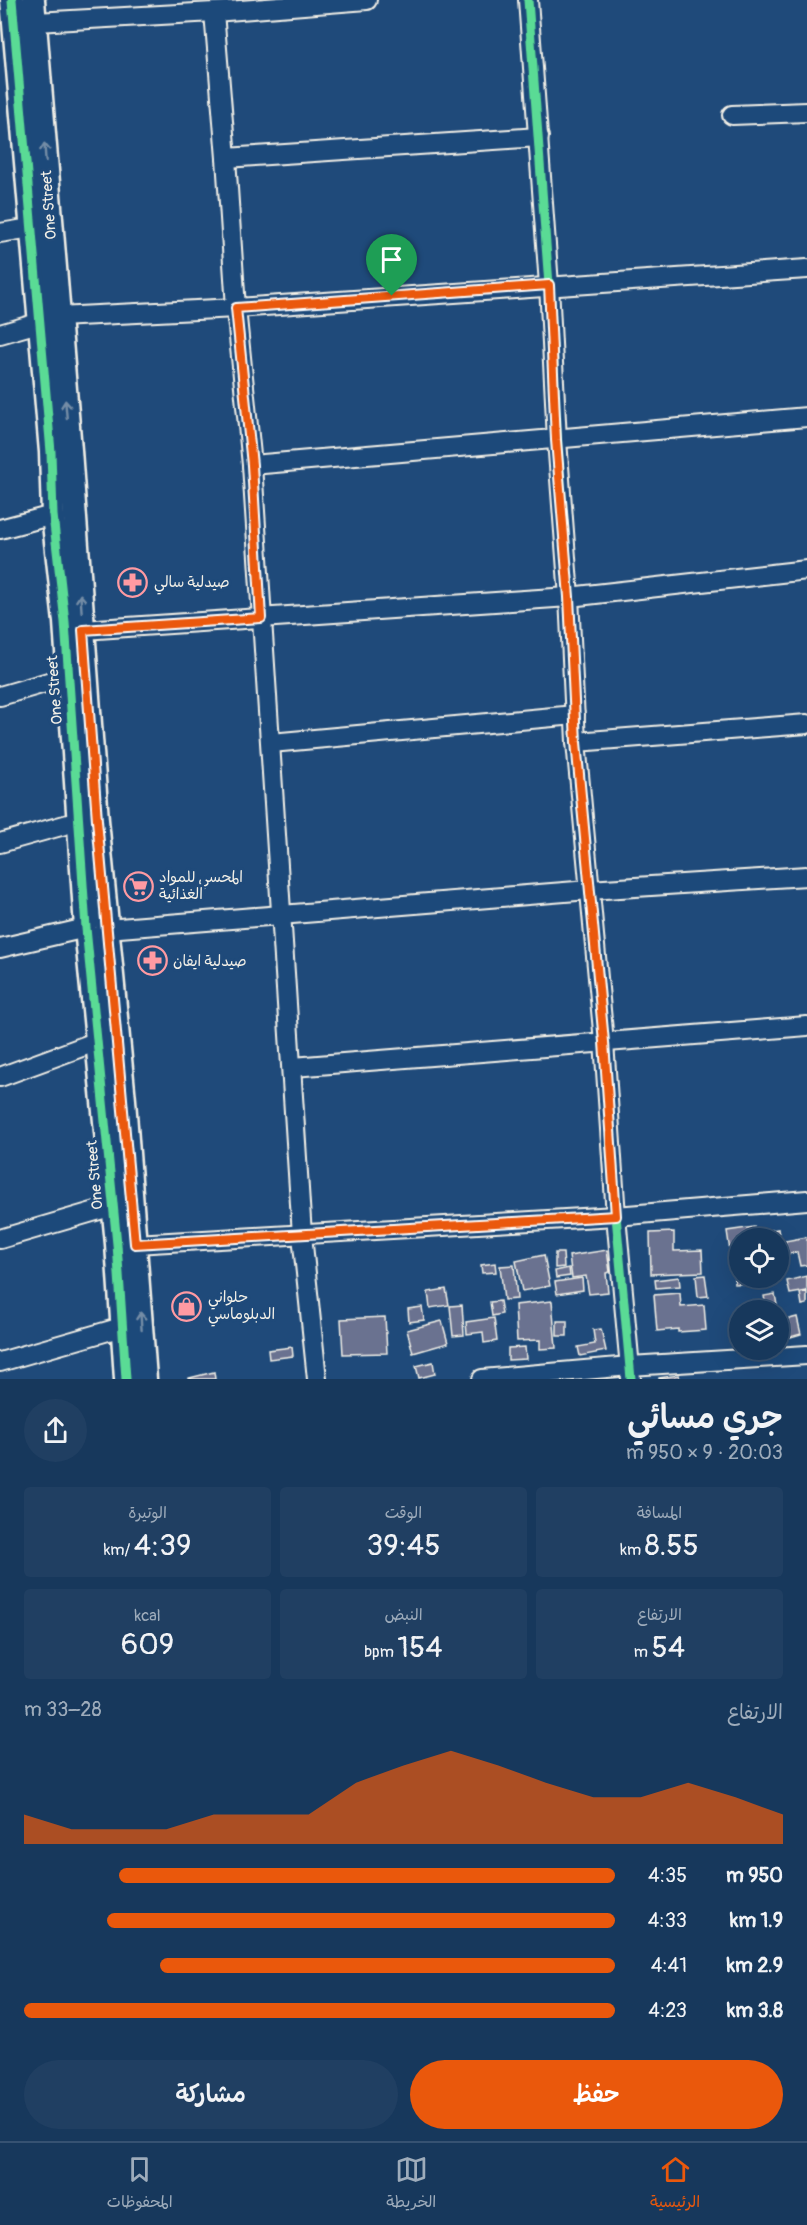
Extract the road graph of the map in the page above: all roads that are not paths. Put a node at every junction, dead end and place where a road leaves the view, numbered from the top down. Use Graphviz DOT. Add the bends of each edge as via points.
graph roads {
  1 [pos="12,0"];
  2 [pos="358,0"];
  3 [pos="367,0"];
  4 [pos="528,0"];
  5 [pos="35,11"];
  6 [pos="214,12"];
  7 [pos="807,112"];
  8 [pos="732,115"];
  9 [pos="539,137"];
  10 [pos="226,158"];
  11 [pos="31,228"];
  12 [pos="0,233"];
  13 [pos="807,269"];
  14 [pos="549,285"];
  15 [pos="236,308"];
  16 [pos="48,320"];
  17 [pos="0,333"];
  18 [pos="807,417"];
  19 [pos="556,440"];
  20 [pos="60,451"];
  21 [pos="252,465"];
  22 [pos="53,515"];
  23 [pos="0,529"];
  24 [pos="807,570"];
  25 [pos="569,597"];
  26 [pos="261,618"];
  27 [pos="83,630"];
  28 [pos="69,676"];
  29 [pos="0,696"];
  30 [pos="575,715"];
  31 [pos="807,724"];
  32 [pos="271,742"];
  33 [pos="576,742"];
  34 [pos="79,821"];
  35 [pos="0,843"];
  36 [pos="807,876"];
  37 [pos="589,890"];
  38 [pos="281,915"];
  39 [pos="97,929"];
  40 [pos="0,948"];
  41 [pos="807,1026"];
  42 [pos="98,1041"];
  43 [pos="604,1042"];
  44 [pos="293,1067"];
  45 [pos="0,1077"];
  46 [pos="113,1101"];
  47 [pos="807,1200"];
  48 [pos="113,1206"];
  49 [pos="616,1216"];
  50 [pos="302,1235"];
  51 [pos="0,1239"];
  52 [pos="135,1244"];
  53 [pos="122,1327"];
  54 [pos="807,1355"];
  55 [pos="0,1362"];
  56 [pos="631,1373"];
  57 [pos="126,1379"];
  58 [pos="145,1379"];
  59 [pos="317,1379"];
  60 [pos="482,1379"];
  1 -- 11 [label="street, One Street"];
  2 -- 3 [label="street"];
  2 -- 6 [label="street"];
  4 -- 9 [label="street"];
  5 -- 6 [label="street"];
  16 -- 5 [label="street, One Street, one-way"];
  6 -- 10 [label="street"];
  7 -- 8 [label="street"];
  9 -- 10 [label="street"];
  9 -- 14 [label="street"];
  10 -- 15 [label="street"];
  11 -- 12 [label="street"];
  11 -- 16 [label="street, One Street"];
  13 -- 14 [label="street"];
  14 -- 15 [label="street"];
  14 -- 19 [label="street"];
  15 -- 16 [label="street"];
  15 -- 21 [label="street"];
  16 -- 17 [label="street"];
  16 -- 20 [label="street, One Street"];
  18 -- 19 [label="street"];
  19 -- 21 [label="street"];
  19 -- 25 [label="street"];
  20 -- 22 [label="street, One Street"];
  27 -- 20 [label="street, One Street, one-way"];
  21 -- 26 [label="street"];
  22 -- 23 [label="street"];
  22 -- 28 [label="street, One Street"];
  24 -- 25 [label="street"];
  25 -- 26 [label="street"];
  25 -- 30 [label="street"];
  26 -- 27 [label="street"];
  26 -- 32 [label="street"];
  27 -- 39 [label="street, One Street"];
  28 -- 29 [label="street"];
  28 -- 34 [label="street, One Street"];
  30 -- 32 [label="street"];
  30 -- 33 [label="street"];
  31 -- 33 [label="street"];
  32 -- 38 [label="street"];
  33 -- 37 [label="street"];
  34 -- 35 [label="street"];
  34 -- 39 [label="street, One Street"];
  36 -- 37 [label="street"];
  37 -- 38 [label="street"];
  37 -- 43 [label="street"];
  38 -- 39 [label="street"];
  38 -- 44 [label="street"];
  39 -- 40 [label="street"];
  39 -- 42 [label="street, One Street"];
  39 -- 46 [label="street, One Street"];
  41 -- 43 [label="street"];
  42 -- 45 [label="street"];
  42 -- 46 [label="street, One Street"];
  43 -- 44 [label="street"];
  43 -- 49 [label="street"];
  44 -- 50 [label="street"];
  46 -- 48 [label="street, One Street"];
  46 -- 52 [label="street, One Street"];
  47 -- 49 [label="street"];
  48 -- 51 [label="street"];
  48 -- 53 [label="street, One Street"];
  49 -- 50 [label="street"];
  49 -- 56 [label="street"];
  50 -- 52 [label="street"];
  50 -- 59 [label="street"];
  58 -- 52 [label="street, One Street, one-way"];
  53 -- 55 [label="street"];
  53 -- 57 [label="street, One Street"];
  54 -- 56 [label="street"];
  56 -- 60 [label="street"];
}
